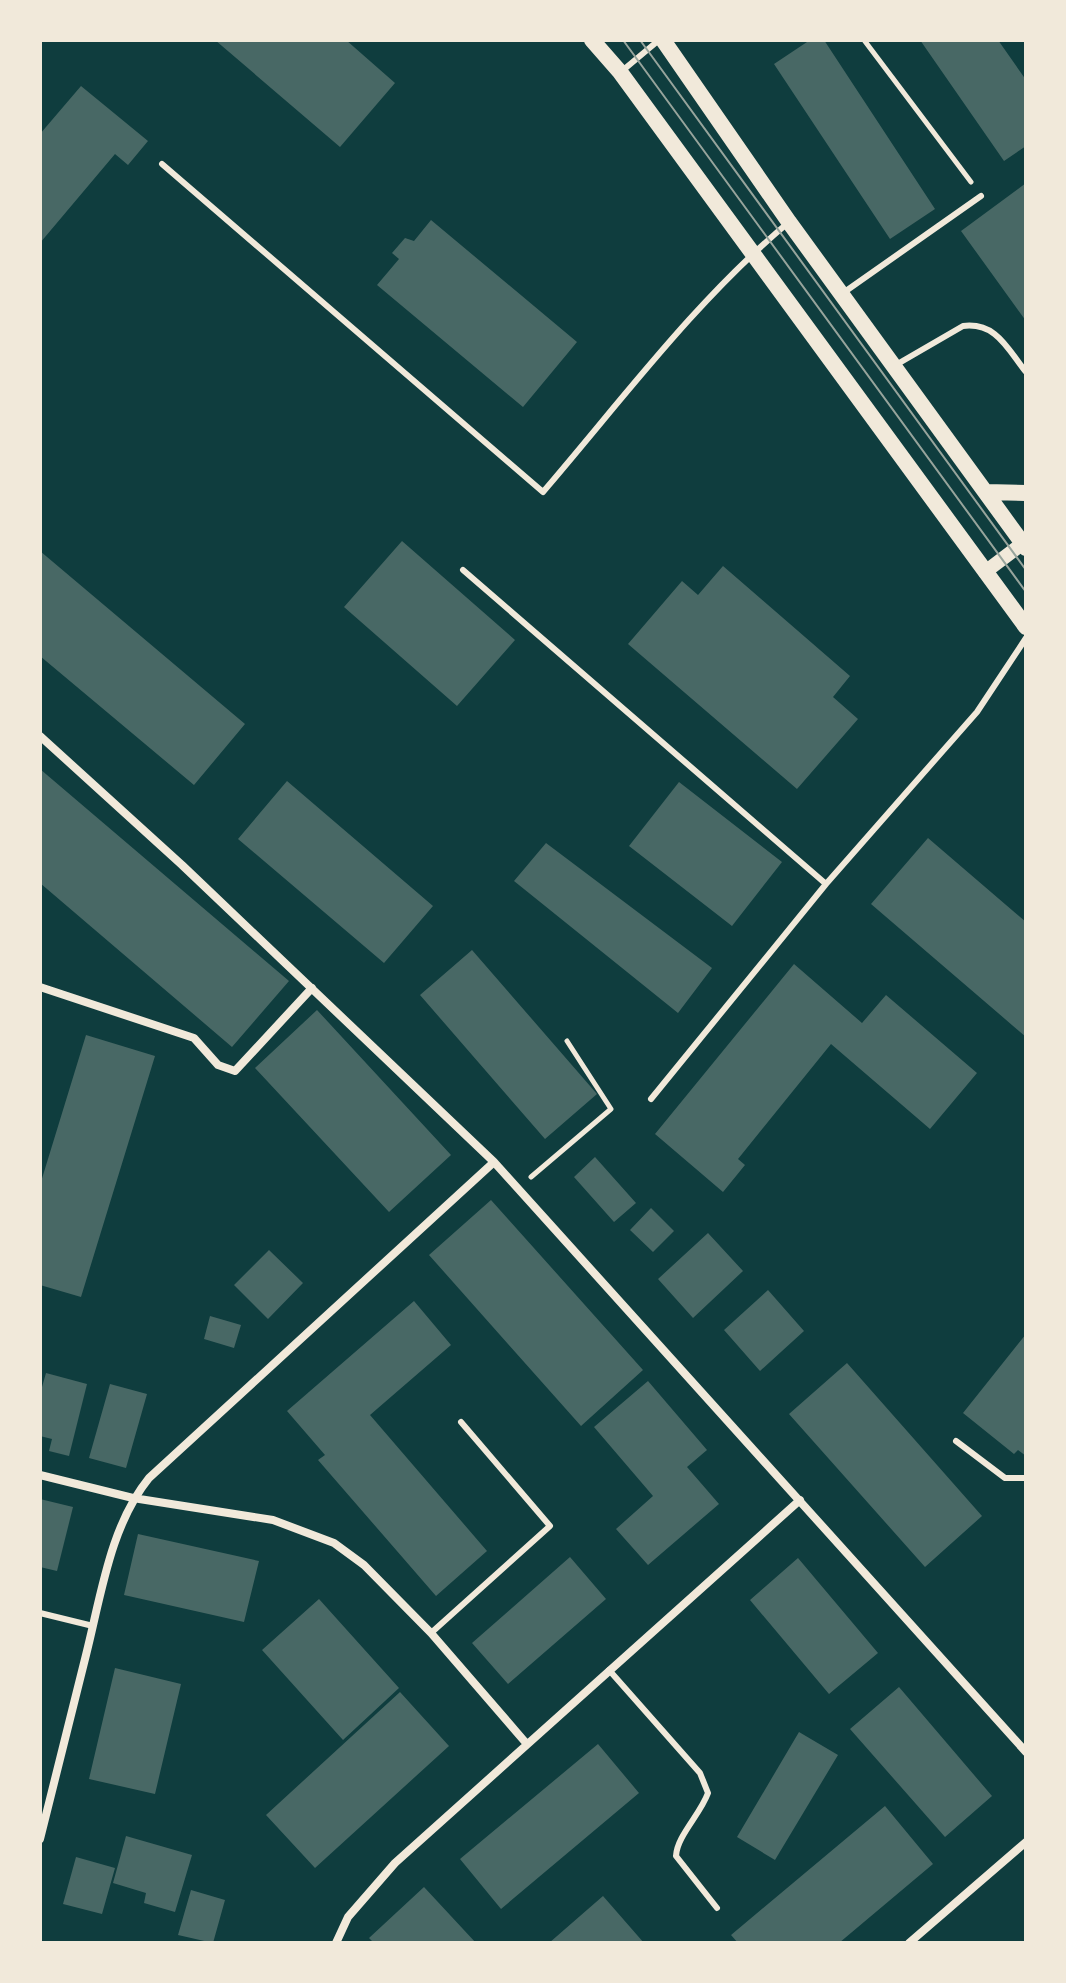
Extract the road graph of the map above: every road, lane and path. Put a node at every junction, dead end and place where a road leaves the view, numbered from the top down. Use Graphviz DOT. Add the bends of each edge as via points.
graph roads {
  1 [pos="592,40"];
  2 [pos="661,40"];
  3 [pos="864,40"];
  4 [pos="620,72"];
  5 [pos="162,164"];
  6 [pos="981,196"];
  7 [pos="789,222"];
  8 [pos="751,254"];
  9 [pos="841,294"];
  10 [pos="894,366"];
  11 [pos="1026,372"];
  12 [pos="986,492"];
  13 [pos="1026,493"];
  14 [pos="1025,544"];
  15 [pos="463,570"];
  16 [pos="985,572"];
  17 [pos="1026,627"];
  18 [pos="1026,638"];
  19 [pos="40,736"];
  20 [pos="826,884"];
  21 [pos="40,987"];
  22 [pos="312,988"];
  23 [pos="567,1041"];
  24 [pos="651,1099"];
  25 [pos="494,1162"];
  26 [pos="518,1188"];
  27 [pos="461,1422"];
  28 [pos="956,1441"];
  29 [pos="40,1475"];
  30 [pos="1026,1478"];
  31 [pos="133,1498"];
  32 [pos="800,1500"];
  33 [pos="40,1613"];
  34 [pos="93,1626"];
  35 [pos="431,1633"];
  36 [pos="609,1670"];
  37 [pos="526,1743"];
  38 [pos="1026,1752"];
  39 [pos="40,1839"];
  40 [pos="1026,1842"];
  41 [pos="717,1908"];
  42 [pos="336,1943"];
  43 [pos="909,1943"];
  1 -- 4 [label="main road"];
  2 -- 4 [label="lane"];
  2 -- 7 [label="main road"];
  3 -- 6 [label="path"];
  4 -- 8 [label="main road"];
  5 -- 8 [label="lane" via="543,492"];
  6 -- 9 [label="lane"];
  7 -- 8 [label="lane"];
  7 -- 9 [label="main road"];
  8 -- 16 [label="main road"];
  9 -- 10 [label="main road"];
  10 -- 11 [label="lane" via="975,324 992,329"];
  10 -- 12 [label="main road"];
  12 -- 13 [label="main road"];
  12 -- 14 [label="main road"];
  14 -- 16 [label="street"];
  15 -- 20 [label="lane"];
  16 -- 17 [label="main road"];
  18 -- 20 [label="lane" via="977,712"];
  19 -- 22 [label="street"];
  20 -- 24 [label="lane"];
  21 -- 22 [label="street" via="194,1038 218,1065 235,1071"];
  22 -- 25 [label="street"];
  23 -- 26 [label="path" via="611,1109"];
  25 -- 26 [label="street"];
  25 -- 31 [label="street"];
  26 -- 32 [label="street"];
  27 -- 35 [label="lane" via="550,1526"];
  28 -- 30 [label="lane" via="1005,1478"];
  29 -- 31 [label="street"];
  31 -- 34 [label="street"];
  31 -- 35 [label="street" via="273,1520 324,1538 364,1565"];
  32 -- 36 [label="street"];
  32 -- 38 [label="street"];
  33 -- 34 [label="lane"];
  34 -- 39 [label="street"];
  35 -- 37 [label="street"];
  36 -- 37 [label="street"];
  36 -- 41 [label="lane" via="700,1773 708,1793 702,1812 676,1844 676,1856"];
  37 -- 42 [label="street" via="369,1890"];
  40 -- 43 [label="street"];
}
